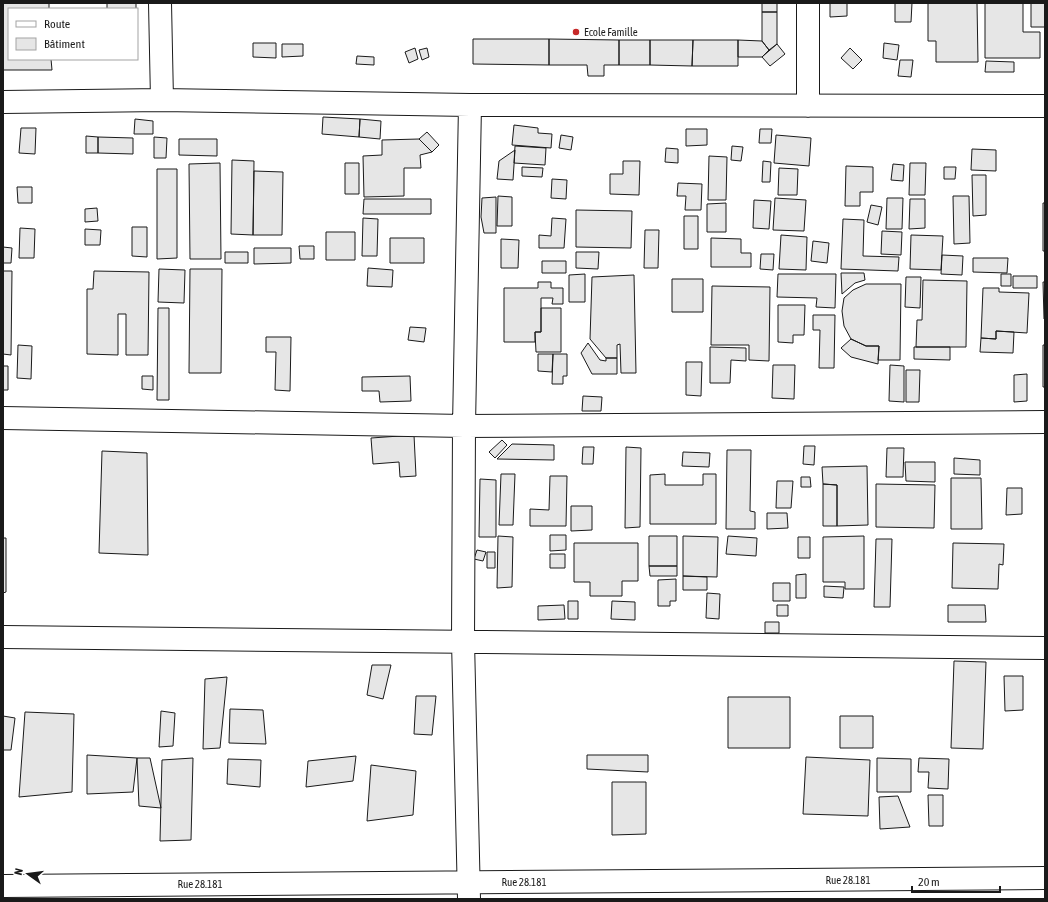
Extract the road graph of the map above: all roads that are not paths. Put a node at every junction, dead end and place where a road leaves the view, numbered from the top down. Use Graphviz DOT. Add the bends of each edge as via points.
graph roads {
  1 [pos="160,3"];
  2 [pos="808,3"];
  3 [pos="162,100"];
  4 [pos="3,102"];
  5 [pos="470,105"];
  6 [pos="808,106"];
  7 [pos="1045,106"];
  8 [pos="3,418"];
  9 [pos="1045,422"];
  10 [pos="464,426"];
  11 [pos="3,637"];
  12 [pos="463,641"];
  13 [pos="1045,648"];
  14 [pos="1045,878"];
  15 [pos="3,886"];
  16 [pos="470,891"];
  1 -- 3 [label="street"];
  2 -- 6 [label="street"];
  3 -- 4 [label="street"];
  3 -- 5 [label="street"];
  5 -- 6 [label="street"];
  5 -- 10 [label="street"];
  6 -- 7 [label="street"];
  8 -- 10 [label="street"];
  9 -- 10 [label="street"];
  10 -- 12 [label="street"];
  11 -- 12 [label="street"];
  12 -- 13 [label="street"];
  12 -- 16 [label="street"];
  14 -- 16 [label="street, Rue 28.181"];
  15 -- 16 [label="street, Rue 28.181"];
}
